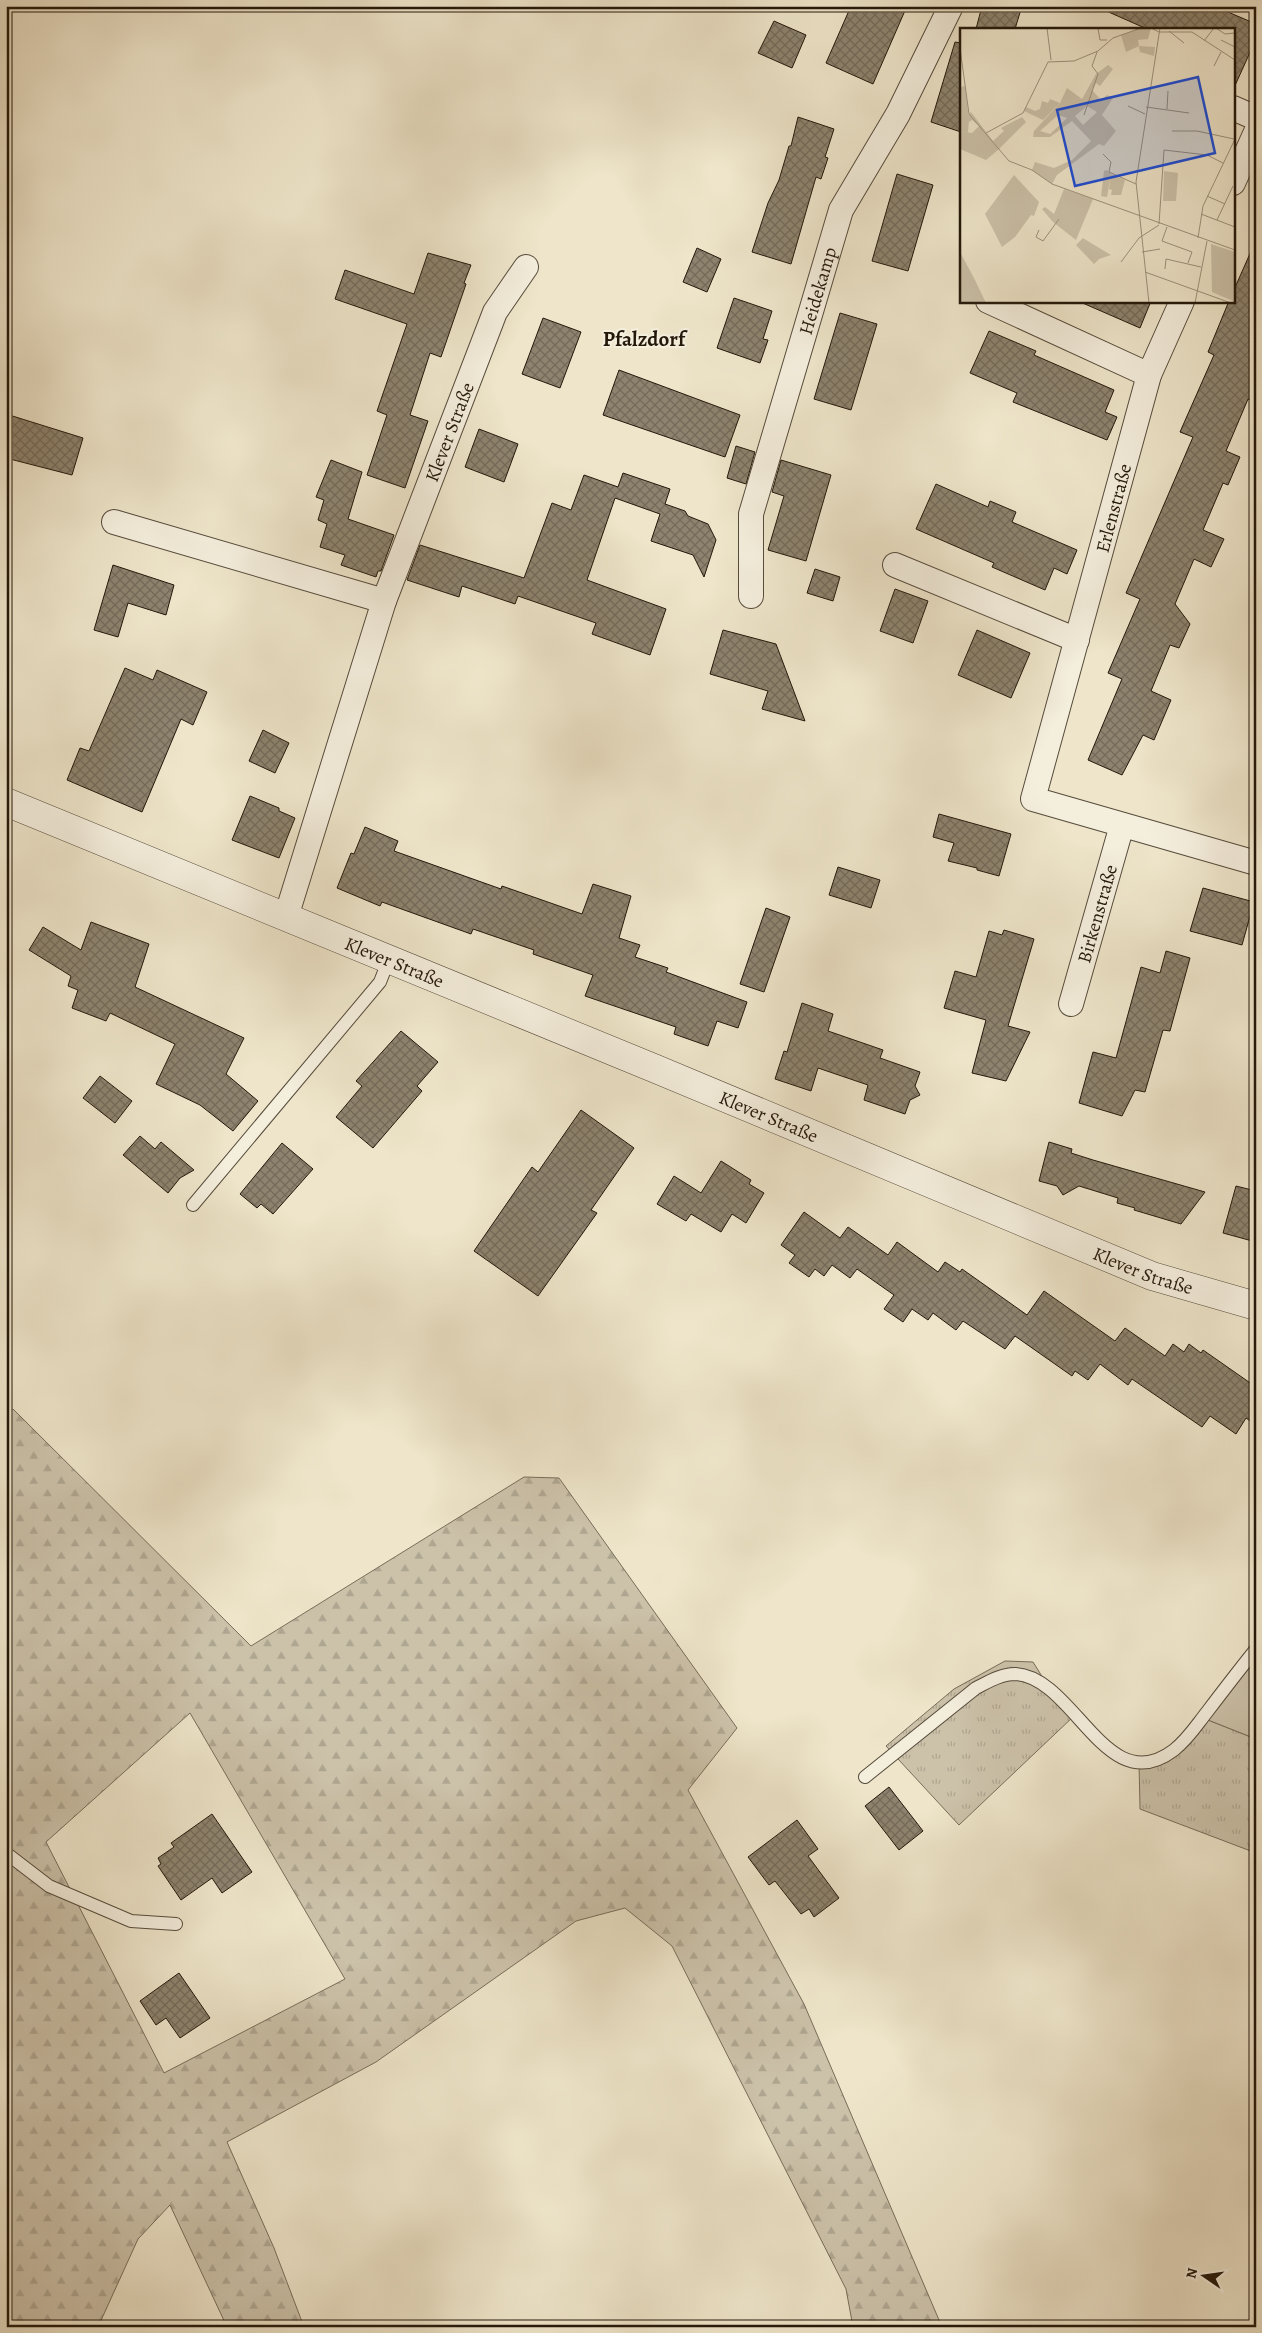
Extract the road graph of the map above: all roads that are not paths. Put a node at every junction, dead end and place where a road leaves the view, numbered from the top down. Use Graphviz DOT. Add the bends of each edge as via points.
graph roads {
  1 [pos="951,6"];
  2 [pos="1234,108"];
  3 [pos="1256,118"];
  4 [pos="1256,132"];
  5 [pos="1234,181"];
  6 [pos="526,267"];
  7 [pos="990,302"];
  8 [pos="1182,302"];
  9 [pos="1150,375"];
  10 [pos="114,522"];
  11 [pos="896,565"];
  12 [pos="751,596"];
  13 [pos="384,601"];
  14 [pos="1076,640"];
  15 [pos="6,802"];
  16 [pos="1122,824"];
  17 [pos="1256,862"];
  18 [pos="286,917"];
  19 [pos="389,959"];
  20 [pos="1071,1004"];
  21 [pos="193,1205"];
  22 [pos="1256,1306"];
  23 [pos="1256,1649"];
  24 [pos="865,1777"];
  25 [pos="6,1853"];
  26 [pos="176,1924"];
  1 -- 12 [label="street, Heidekamp" via="898,114 841,210 751,514"];
  2 -- 3 [label="street"];
  4 -- 5 [label="street"];
  6 -- 13 [label="street, Klever Straße" via="495,312"];
  7 -- 9 [label="street"];
  8 -- 9 [label="street, Erlenstraße"];
  9 -- 14 [label="street, Erlenstraße"];
  10 -- 13 [label="street"];
  11 -- 14 [label="street"];
  13 -- 18 [label="street, Klever Straße"];
  14 -- 16 [label="street, Erlenstraße" via="1033,799"];
  15 -- 18 [label="street, Klever Straße"];
  16 -- 17 [label="street"];
  16 -- 20 [label="street, Birkenstraße"];
  18 -- 19 [label="street, Klever Straße"];
  19 -- 21 [label="lane" via="380,982"];
  19 -- 22 [label="street, Klever Straße" via="1152,1276"];
  23 -- 24 [label="lane" via="1190,1736 1174,1751 1156,1760 1139,1762 1116,1755 1099,1742 1048,1686 1014,1674 994,1678 976,1688"];
  25 -- 26 [label="lane" via="49,1886 131,1921"];
}
